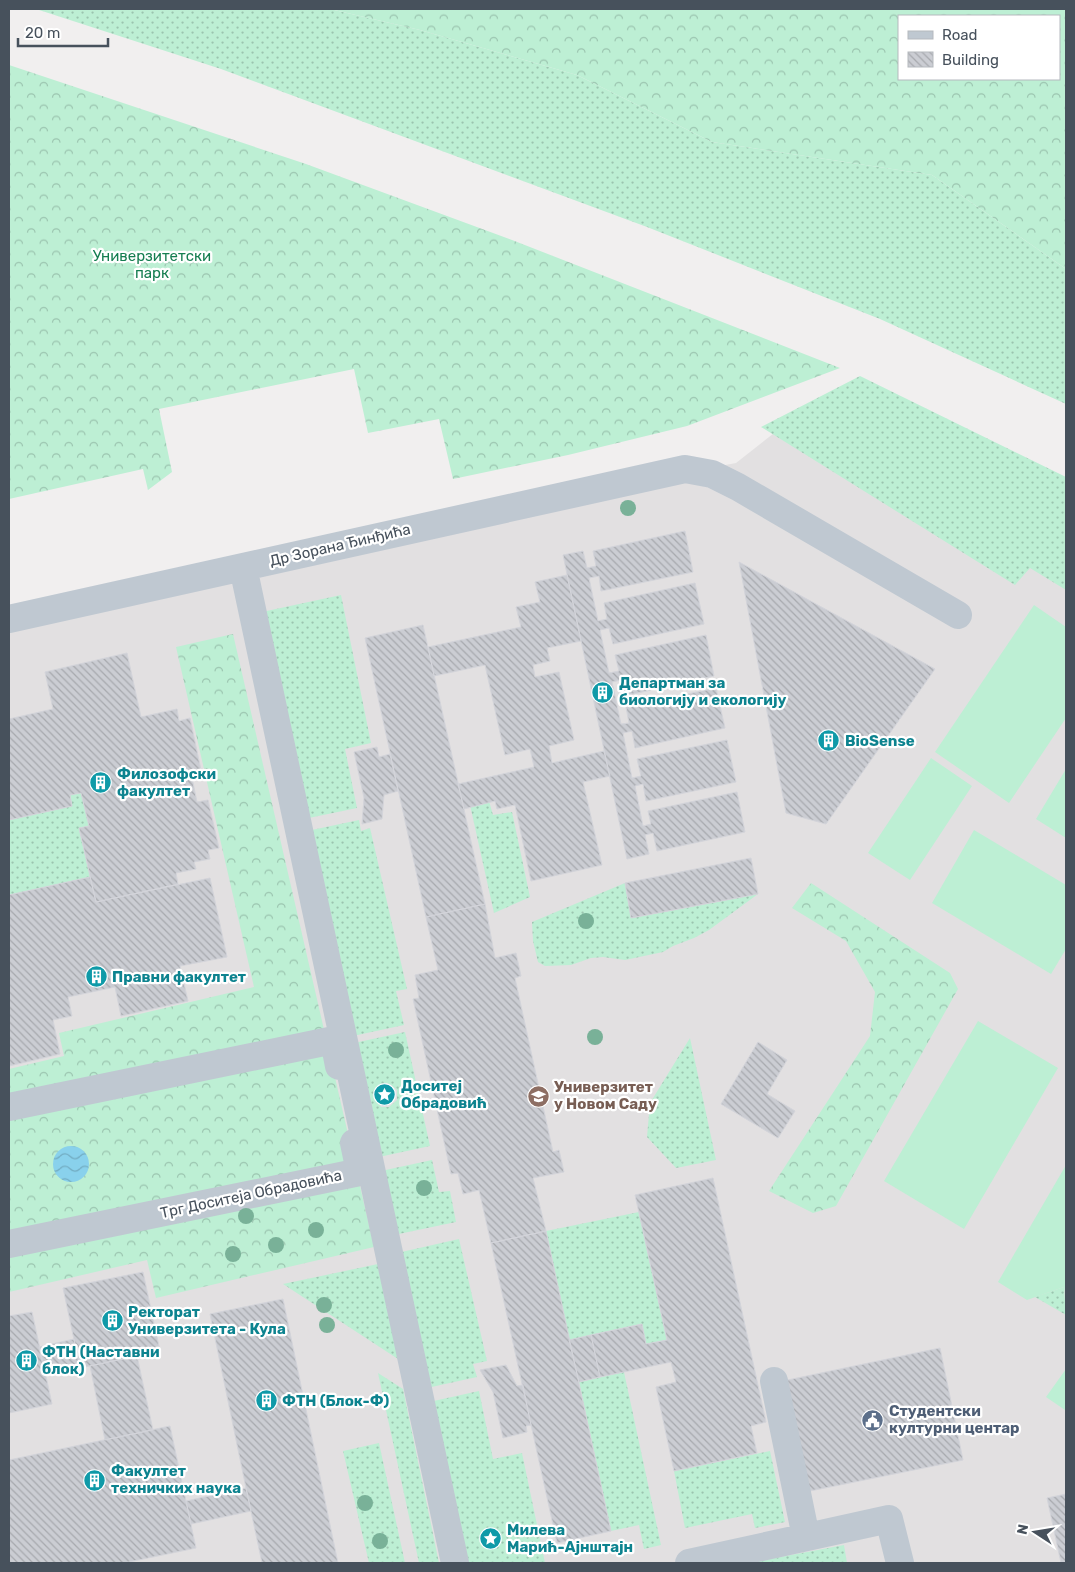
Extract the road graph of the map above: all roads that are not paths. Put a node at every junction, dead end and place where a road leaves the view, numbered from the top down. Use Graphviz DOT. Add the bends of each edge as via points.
graph roads {
  1 [pos="243,567"];
  2 [pos="958,614"];
  3 [pos="9,619"];
  4 [pos="339,1043"];
  5 [pos="9,1107"];
  6 [pos="364,1164"];
  7 [pos="9,1244"];
  8 [pos="774,1381"];
  9 [pos="806,1537"];
  10 [pos="455,1563"];
  11 [pos="689,1563"];
  12 [pos="900,1563"];
  1 -- 2 [label="street, Др Зорана Ђинђића" via="685,470 712,474 738,487"];
  1 -- 3 [label="street, Др Зорана Ђинђића"];
  1 -- 4 [label="street"];
  4 -- 5 [label="street" via="334,1040"];
  4 -- 6 [label="street"];
  6 -- 7 [label="street, Трг Доситеја Обрадовића" via="360,1172"];
  6 -- 10 [label="street"];
  8 -- 9 [label="street"];
  9 -- 11 [label="street"];
  9 -- 12 [label="street" via="889,1519"];
}
